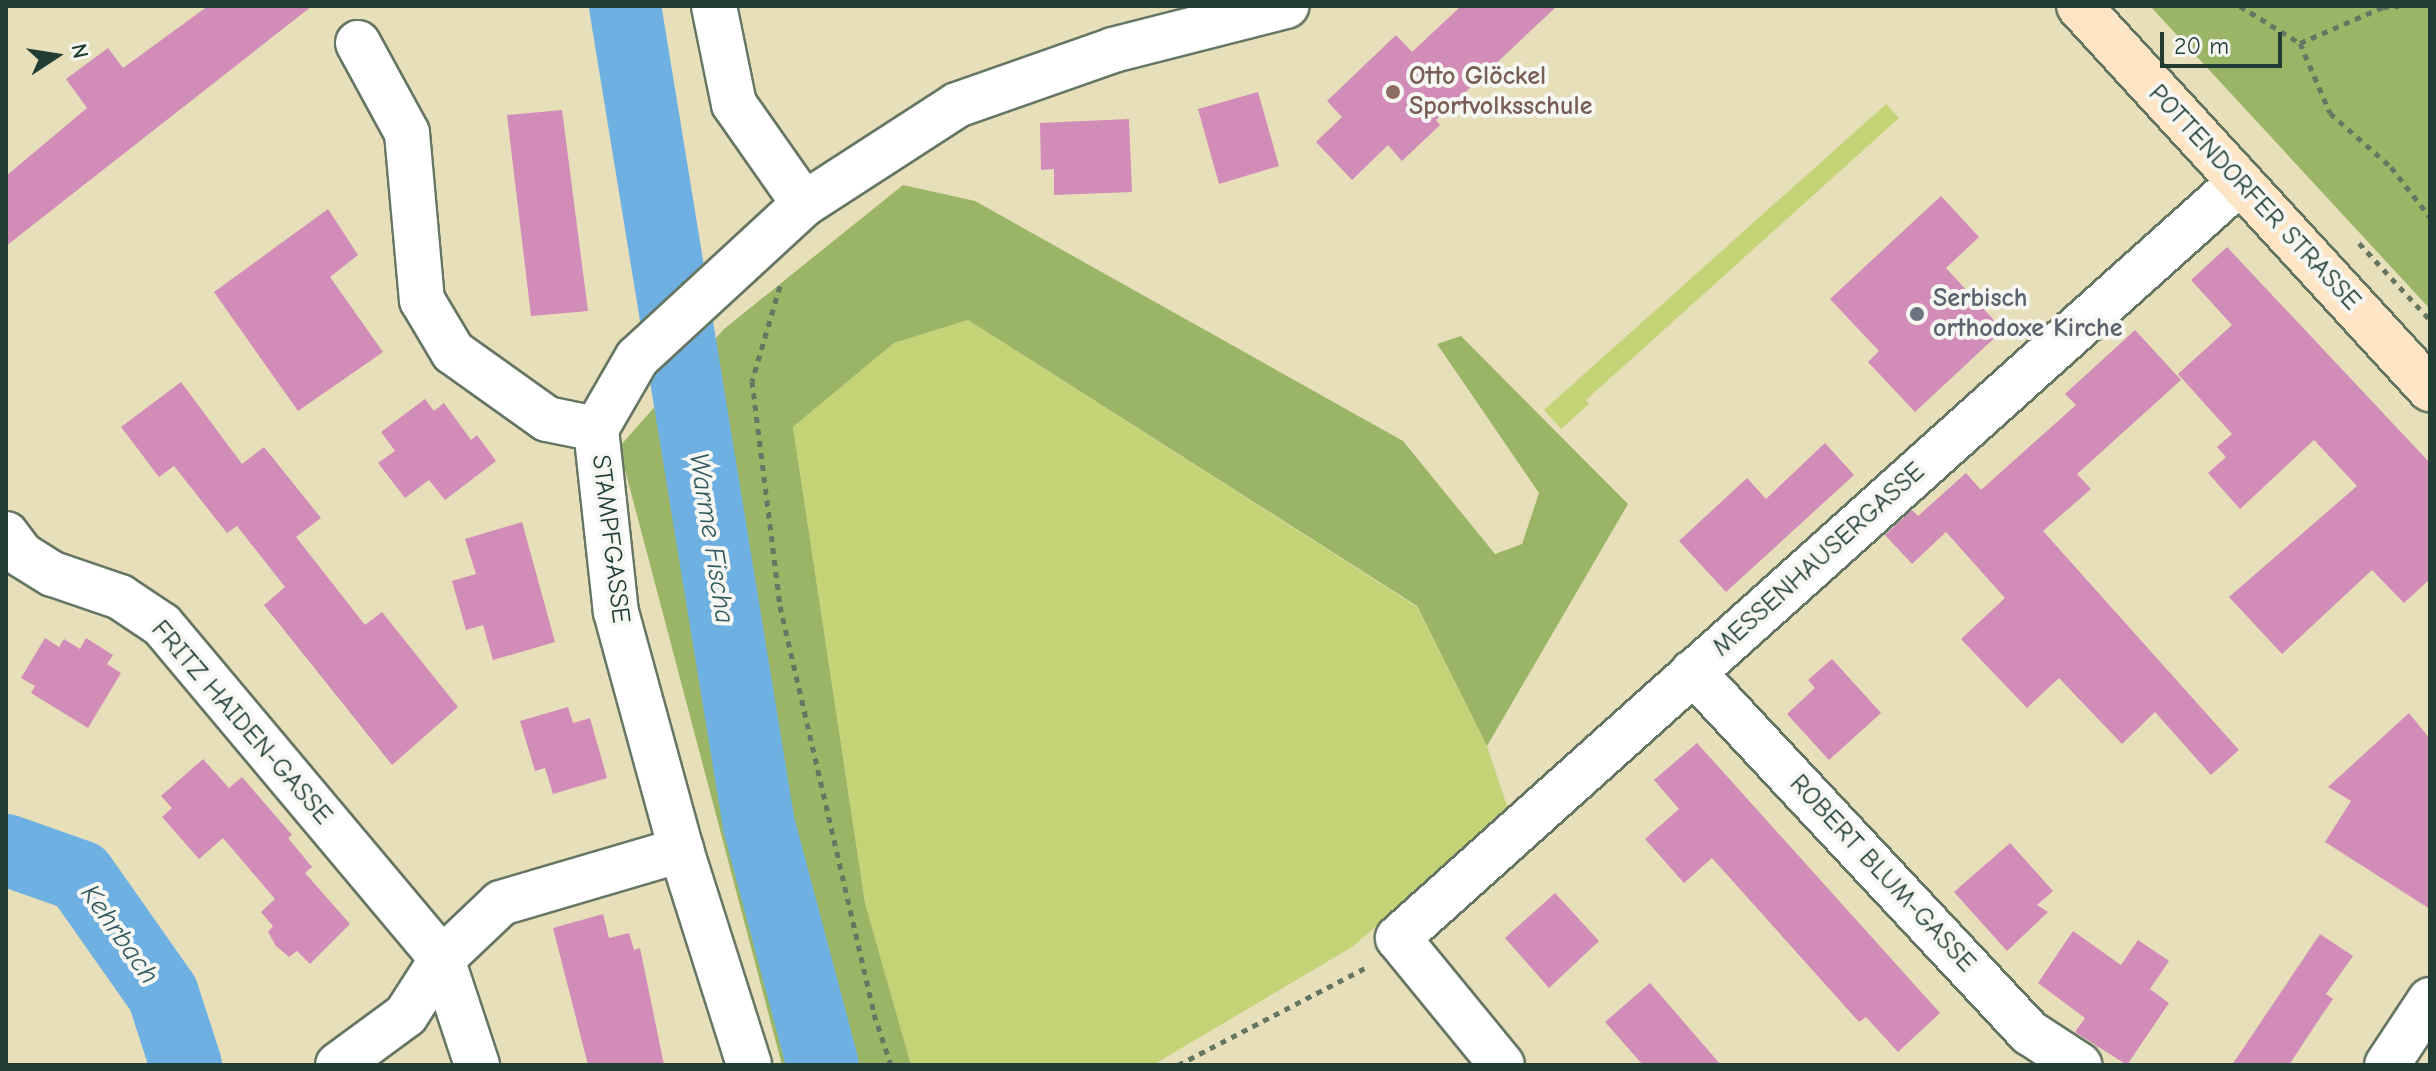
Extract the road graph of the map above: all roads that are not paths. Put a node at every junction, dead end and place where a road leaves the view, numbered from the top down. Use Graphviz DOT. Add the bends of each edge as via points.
graph roads {
  1 [pos="714,6"];
  2 [pos="1286,6"];
  3 [pos="2079,6"];
  4 [pos="358,43"];
  5 [pos="2240,182"];
  6 [pos="804,204"];
  7 [pos="2430,389"];
  8 [pos="596,429"];
  9 [pos="6,534"];
  10 [pos="1693,672"];
  11 [pos="681,850"];
  12 [pos="442,959"];
  13 [pos="2430,1000"];
  14 [pos="2396,1062"];
  15 [pos="338,1065"];
  16 [pos="477,1065"];
  17 [pos="749,1065"];
  18 [pos="1502,1065"];
  19 [pos="2079,1065"];
  1 -- 6 [label="street" via="734,104"];
  2 -- 6 [label="street, STAMPFGASSE" via="1113,50 957,105"];
  3 -- 5 [label="main road, POTTENDORFER STRASSE"];
  4 -- 8 [label="street" via="407,133 422,300 453,352 547,419"];
  5 -- 7 [label="main road, POTTENDORFER STRASSE"];
  5 -- 10 [label="street, MESSENHAUSERGASSE"];
  6 -- 8 [label="street, STAMPFGASSE" via="637,358"];
  8 -- 11 [label="street, STAMPFGASSE" via="616,612"];
  9 -- 12 [label="street, FRITZ HAIDEN-GASSE" via="22,555 53,574 120,597 162,625"];
  10 -- 18 [label="street, MESSENHAUSERGASSE" via="1398,938"];
  10 -- 19 [label="street, ROBERT BLUM-GASSE" via="2030,1033"];
  11 -- 12 [label="street" via="501,903"];
  11 -- 17 [label="street, STAMPFGASSE"];
  12 -- 15 [label="street" via="406,1015"];
  12 -- 16 [label="street"];
  13 -- 14 [label="street"];
}
